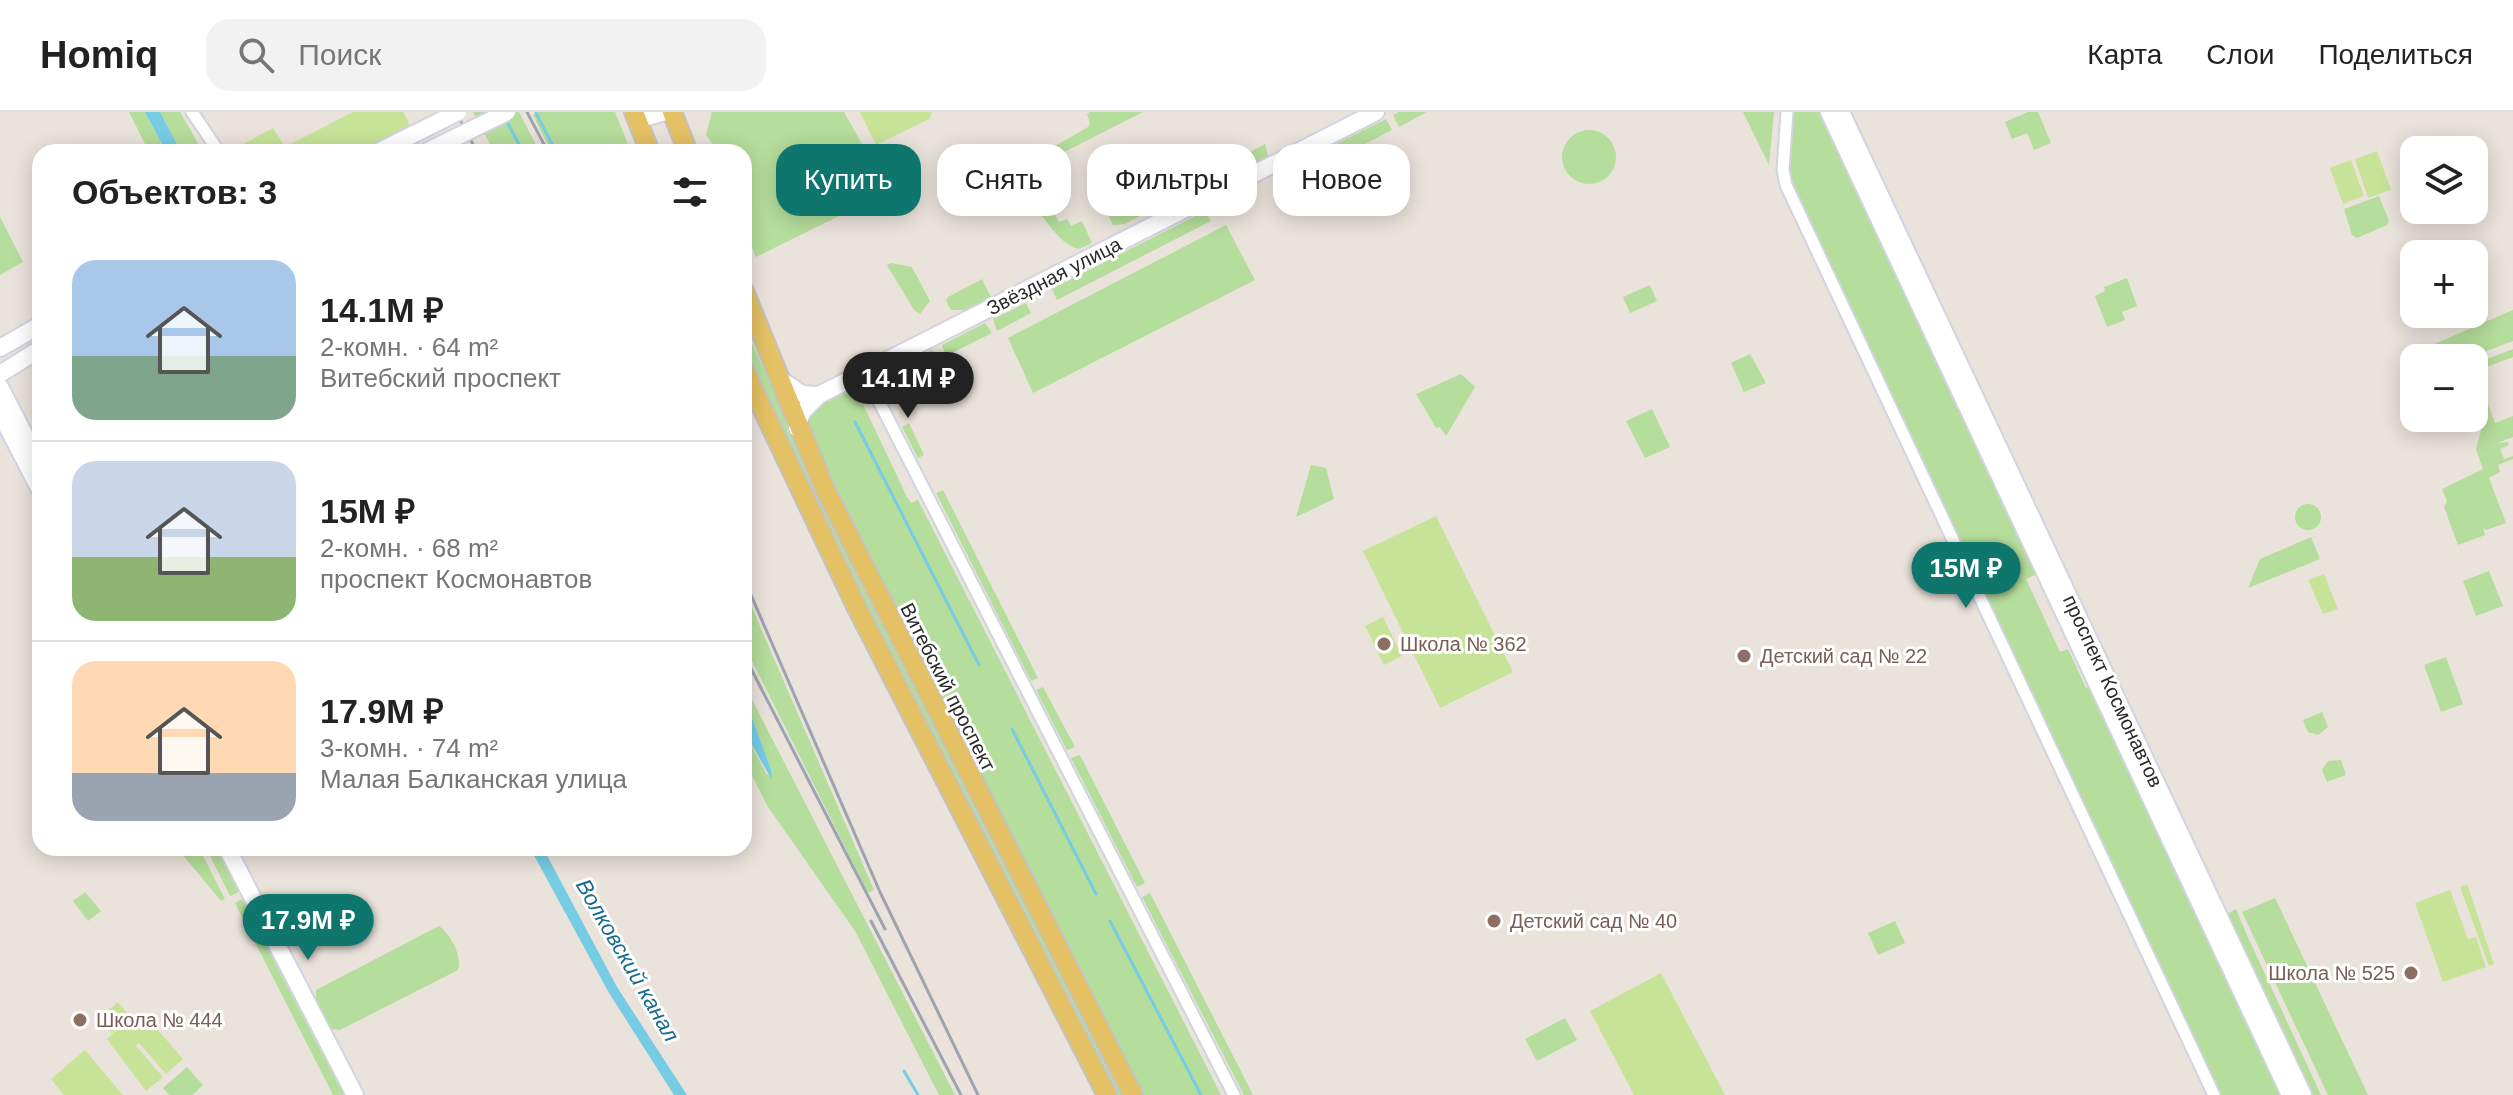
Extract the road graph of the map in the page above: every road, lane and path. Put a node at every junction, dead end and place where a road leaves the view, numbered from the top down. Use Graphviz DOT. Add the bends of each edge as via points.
graph roads {
  1 [pos="192,112"];
  2 [pos="458,112"];
  3 [pos="507,112"];
  4 [pos="665,112"];
  5 [pos="672,112"];
  6 [pos="1376,112"];
  7 [pos="1787,112"];
  8 [pos="1829,112"];
  9 [pos="1841,112"];
  10 [pos="640,115"];
  11 [pos="214,144"];
  12 [pos="394,144"];
  13 [pos="442,144"];
  14 [pos="648,144"];
  15 [pos="685,144"];
  16 [pos="752,311"];
  17 [pos="32,330"];
  18 [pos="0,348"];
  19 [pos="32,354"];
  20 [pos="864,372"];
  21 [pos="0,374"];
  22 [pos="780,379"];
  23 [pos="0,387"];
  24 [pos="752,387"];
  25 [pos="819,395"];
  26 [pos="0,413"];
  27 [pos="797,428"];
  28 [pos="10,432"];
  29 [pos="32,456"];
  30 [pos="32,475"];
  31 [pos="231,856"];
  32 [pos="355,1095"];
  33 [pos="1107,1095"];
  34 [pos="1133,1095"];
  35 [pos="1234,1095"];
  36 [pos="2214,1095"];
  37 [pos="2290,1095"];
  38 [pos="2303,1095"];
  1 -- 11 [label="street"];
  2 -- 12 [label="street, bridge"];
  3 -- 13 [label="street, bridge"];
  4 -- 10 [label="street"];
  5 -- 15 [label="main road"];
  6 -- 20 [label="street, Звёздная улица"];
  7 -- 36 [label="street" via="1786,185"];
  8 -- 37 [label="street, проспект Космонавтов"];
  9 -- 38 [label="street, проспект Космонавтов"];
  10 -- 14 [label="main road"];
  16 -- 22 [label="main road, Витебский проспект"];
  17 -- 18 [label="street"];
  19 -- 21 [label="street"];
  20 -- 25 [label="street, Звёздная улица"];
  20 -- 35 [label="street"];
  22 -- 25 [label="street" via="802,394"];
  22 -- 27 [label="main road, Витебский проспект"];
  23 -- 28 [label="street"];
  24 -- 33 [label="main road" via="857,608"];
  25 -- 27 [label="street" via="802,412"];
  26 -- 28 [label="street"];
  27 -- 34 [label="main road, Витебский проспект" via="879,600"];
  28 -- 29 [label="street"];
  28 -- 30 [label="street"];
  31 -- 32 [label="street"];
}
